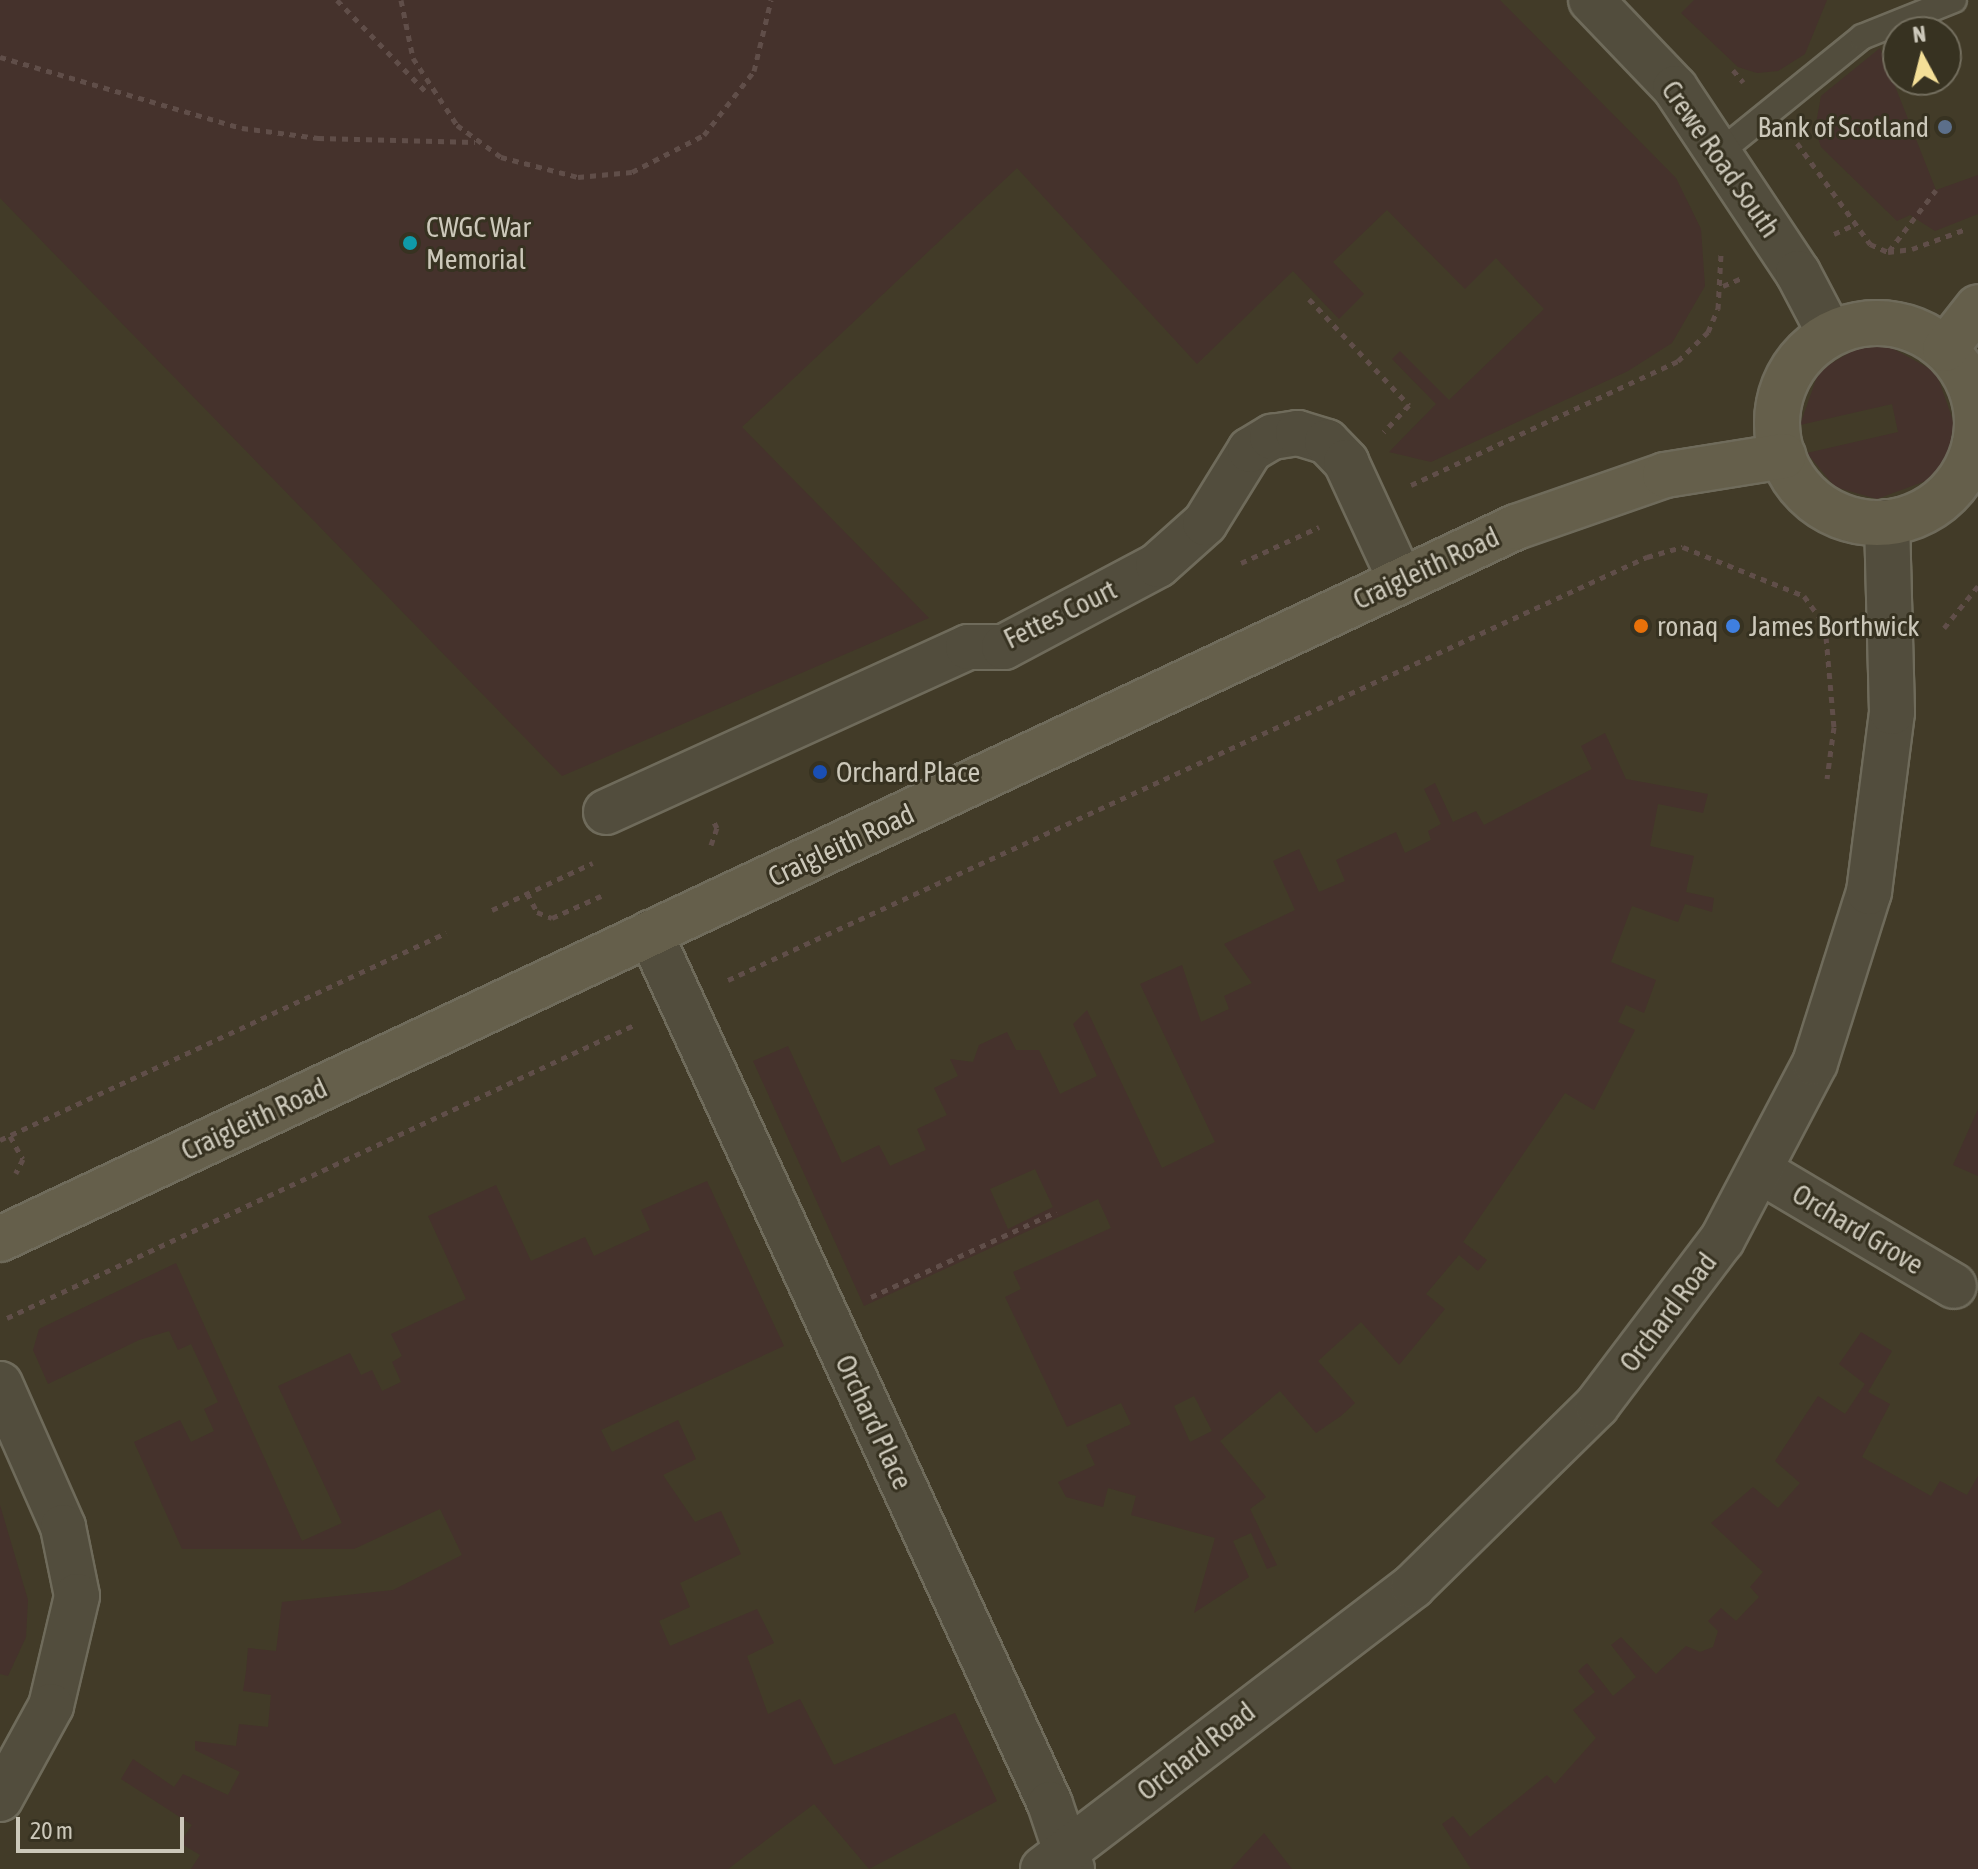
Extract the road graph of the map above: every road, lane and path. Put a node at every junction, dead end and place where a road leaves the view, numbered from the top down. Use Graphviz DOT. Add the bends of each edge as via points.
graph roads {
  1 [pos="337,0"];
  2 [pos="401,0"];
  3 [pos="771,0"];
  4 [pos="1591,0"];
  5 [pos="1954,0"];
  6 [pos="0,57"];
  7 [pos="439,105"];
  8 [pos="1787,132"];
  9 [pos="477,142"];
  10 [pos="1720,152"];
  11 [pos="1936,190"];
  12 [pos="1966,229"];
  13 [pos="1719,244"];
  14 [pos="1888,252"];
  15 [pos="1309,299"];
  16 [pos="1978,307"];
  17 [pos="1830,334"];
  18 [pos="1945,349"];
  19 [pos="1373,444"];
  20 [pos="1977,445"];
  21 [pos="1783,456"];
  22 [pos="1399,490"];
  23 [pos="1887,522"];
  24 [pos="1400,579"];
  25 [pos="1827,779"];
  26 [pos="708,810"];
  27 [pos="606,812"];
  28 [pos="700,850"];
  29 [pos="527,893"];
  30 [pos="606,893"];
  31 [pos="446,933"];
  32 [pos="650,933"];
  33 [pos="720,984"];
  34 [pos="641,1022"];
  35 [pos="10,1136"];
  36 [pos="0,1140"];
  37 [pos="1762,1172"];
  38 [pos="9,1176"];
  39 [pos="1056,1212"];
  40 [pos="0,1239"];
  41 [pos="1954,1286"];
  42 [pos="7,1318"];
  43 [pos="826,1318"];
  44 [pos="0,1384"];
  45 [pos="0,1799"];
  46 [pos="1060,1863"];
  1 -- 7 [label="path"];
  2 -- 7 [label="path" via="413,58"];
  3 -- 9 [label="path" via="764,46 740,95 704,135 658,163 578,177 526,167"];
  4 -- 10 [label="street, Crewe Road South" via="1675,88"];
  5 -- 10 [label="lane" via="1862,37"];
  6 -- 9 [label="path" via="242,128 318,138"];
  7 -- 9 [label="path"];
  8 -- 14 [label="path" via="1851,226"];
  10 -- 17 [label="street, Crewe Road South"];
  11 -- 14 [label="path"];
  12 -- 14 [label="path"];
  13 -- 22 [label="path" via="1718,309 1708,332 1678,361"];
  15 -- 19 [label="path" via="1409,405"];
  16 -- 18 [label="main road"];
  17 -- 18 [label="main road" via="1884,323 1919,332"];
  17 -- 21 [label="main road" via="1788,379 1777,418"];
  18 -- 20 [label="main road" via="1974,398"];
  20 -- 23 [label="main road" via="1944,498"];
  21 -- 23 [label="main road" via="1802,488 1826,508"];
  21 -- 24 [label="main road, Craigleith Road" via="1665,475 1598,495"];
  23 -- 37 [label="street, Orchard Road" via="1892,712 1878,849 1834,1014"];
  24 -- 27 [label="street, Fettes Court" via="1346,462 1327,442 1298,433 1272,437 1250,450 1205,523 1158,565 1004,647 968,647"];
  24 -- 32 [label="main road, Craigleith Road"];
  25 -- 33 [label="path" via="1834,727 1825,625 1804,596 1683,547 1632,563"];
  26 -- 28 [label="path" via="717,828 713,844"];
  29 -- 30 [label="path" via="537,912 552,918"];
  31 -- 35 [label="path"];
  32 -- 40 [label="main road, Craigleith Road"];
  32 -- 43 [label="street, Orchard Place"];
  34 -- 42 [label="path"];
  35 -- 36 [label="path"];
  35 -- 38 [label="path" via="23,1159"];
  37 -- 41 [label="street, Orchard Grove"];
  37 -- 46 [label="street, Orchard Road" via="1650,1337 1514,1492 1413,1586"];
  39 -- 43 [label="path"];
  43 -- 46 [label="street, Orchard Place"];
  44 -- 45 [label="street" via="58,1513 77,1596 51,1706"];
}
